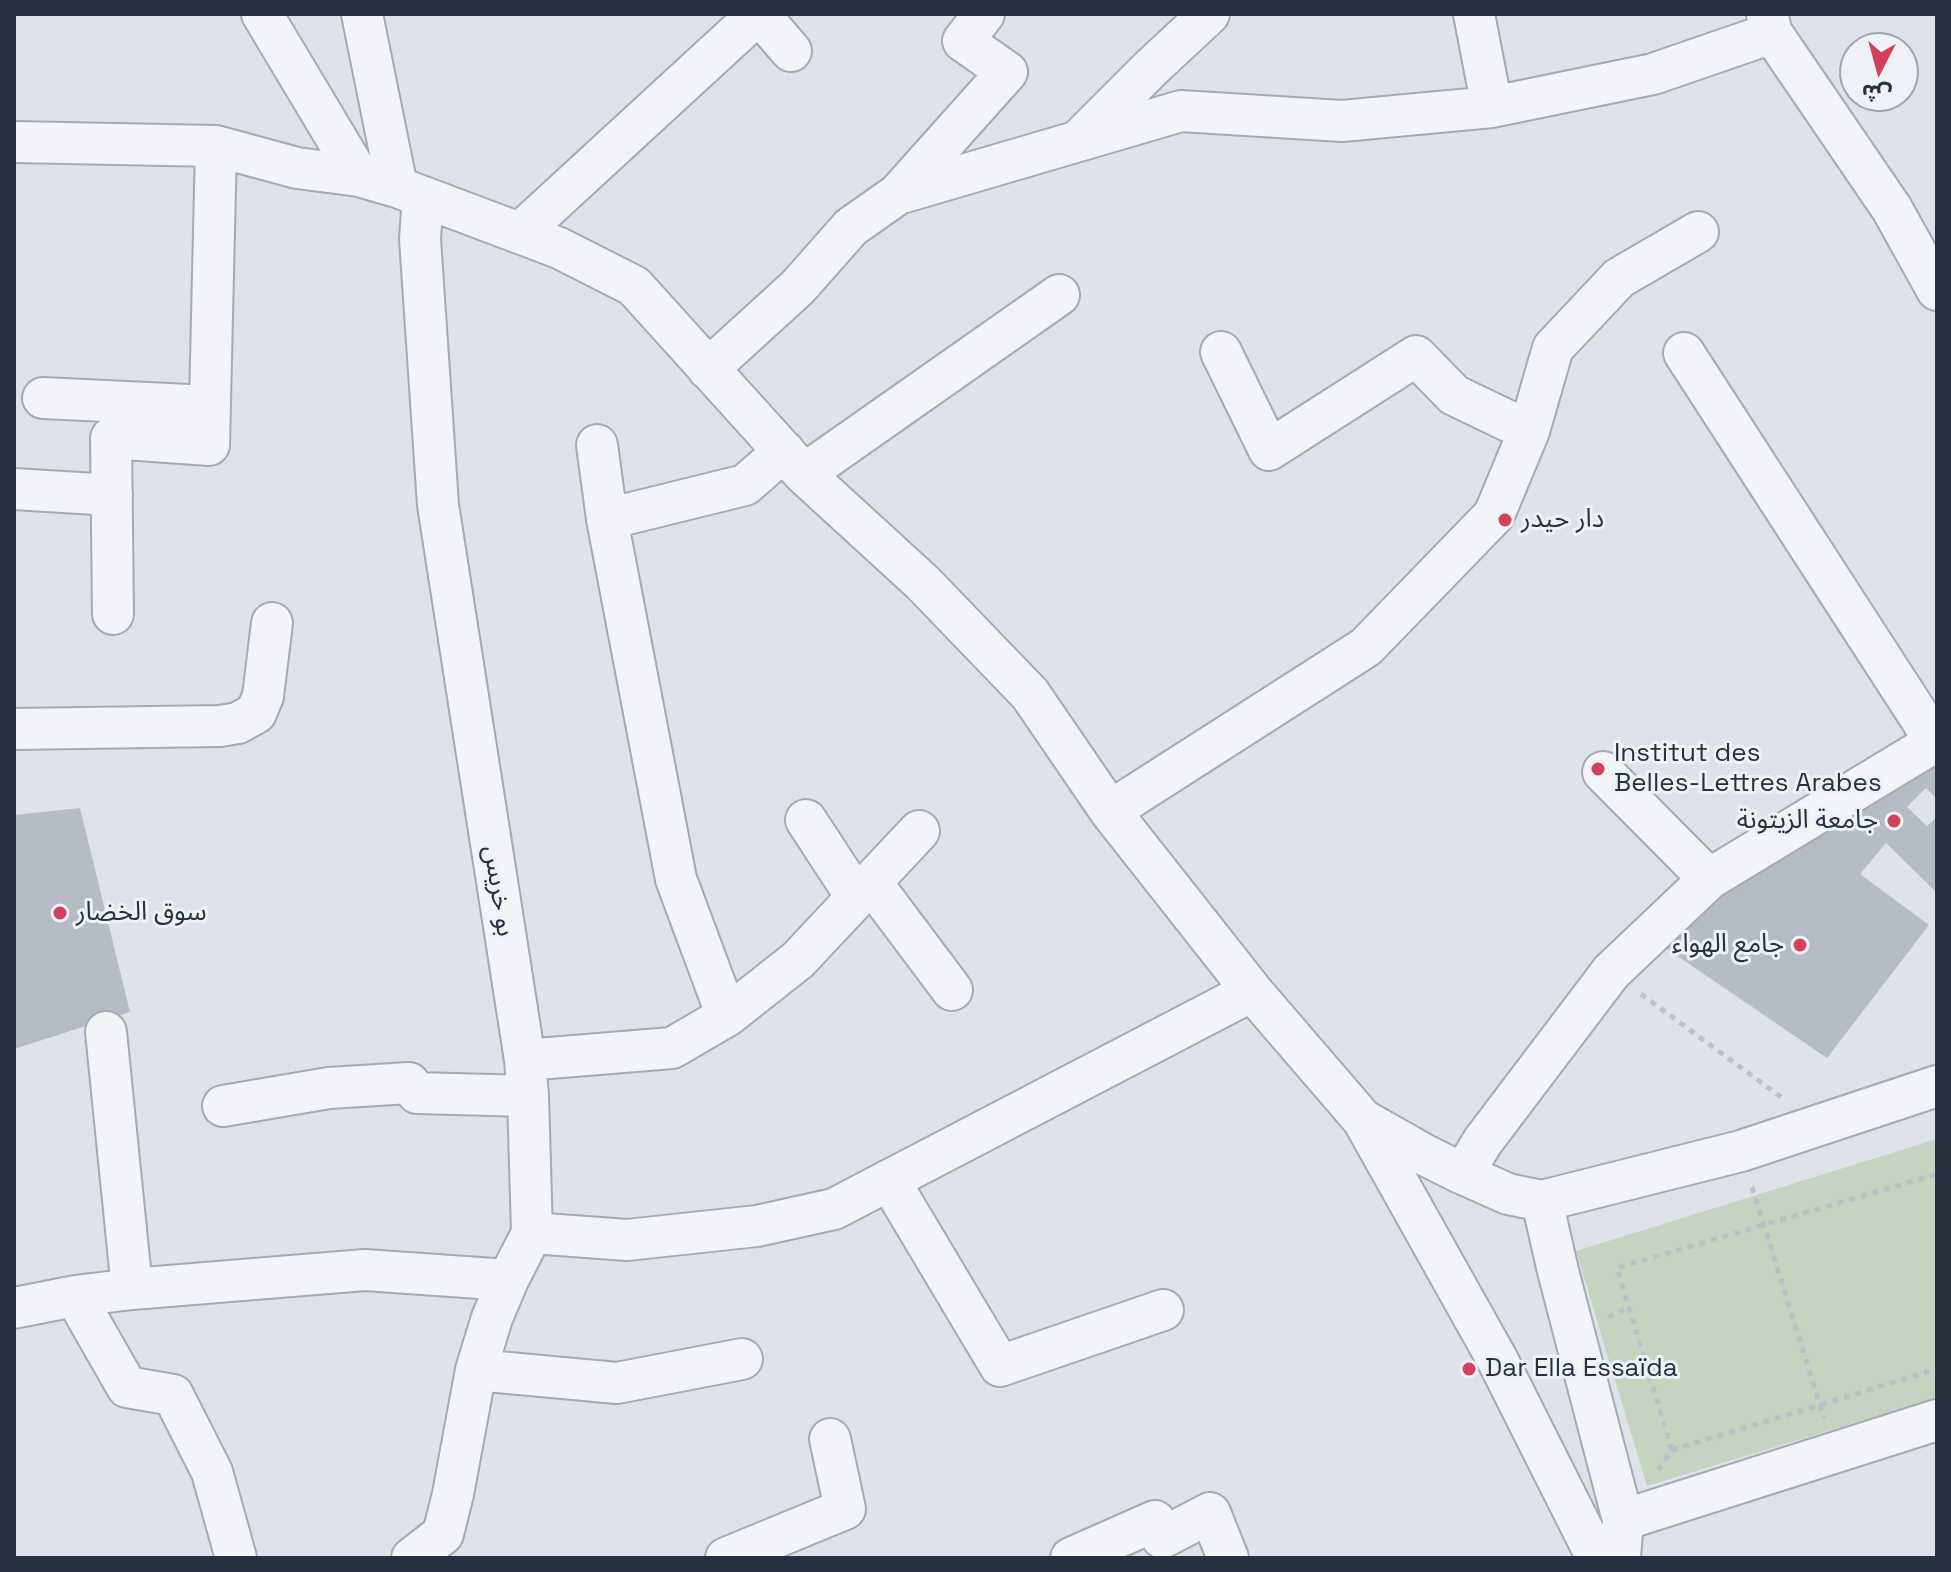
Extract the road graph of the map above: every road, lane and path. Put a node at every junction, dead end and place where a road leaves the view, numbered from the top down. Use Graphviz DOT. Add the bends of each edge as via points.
graph roads {
  1 [pos="262,14"];
  2 [pos="362,14"];
  3 [pos="759,14"];
  4 [pos="984,14"];
  5 [pos="1209,14"];
  6 [pos="1474,14"];
  7 [pos="1770,24"];
  8 [pos="791,51"];
  9 [pos="1492,107"];
  10 [pos="14,142"];
  11 [pos="1077,142"];
  12 [pos="216,146"];
  13 [pos="359,176"];
  14 [pos="410,192"];
  15 [pos="898,194"];
  16 [pos="521,232"];
  17 [pos="1698,232"];
  18 [pos="1937,290"];
  19 [pos="1059,295"];
  20 [pos="1221,352"];
  21 [pos="1684,353"];
  22 [pos="708,369"];
  23 [pos="43,398"];
  24 [pos="210,406"];
  25 [pos="1529,431"];
  26 [pos="597,445"];
  27 [pos="794,463"];
  28 [pos="14,489"];
  29 [pos="112,495"];
  30 [pos="607,519"];
  31 [pos="113,614"];
  32 [pos="272,623"];
  33 [pos="14,729"];
  34 [pos="1936,743"];
  35 [pos="1603,772"];
  36 [pos="1110,811"];
  37 [pos="806,820"];
  38 [pos="919,831"];
  39 [pos="1709,879"];
  40 [pos="864,890"];
  41 [pos="1611,972"];
  42 [pos="952,990"];
  43 [pos="1252,991"];
  44 [pos="727,1016"];
  45 [pos="106,1032"];
  46 [pos="527,1078"];
  47 [pos="1937,1086"];
  48 [pos="1783,1098"];
  49 [pos="223,1106"];
  50 [pos="1363,1120"];
  51 [pos="1741,1151"];
  52 [pos="1463,1174"];
  53 [pos="1937,1174"];
  54 [pos="889,1180"];
  55 [pos="1542,1201"];
  56 [pos="1764,1225"];
  57 [pos="532,1233"];
  58 [pos="508,1280"];
  59 [pos="132,1289"];
  60 [pos="75,1296"];
  61 [pos="14,1308"];
  62 [pos="1163,1310"];
  63 [pos="742,1359"];
  64 [pos="1937,1369"];
  65 [pos="476,1370"];
  66 [pos="1820,1405"];
  67 [pos="1937,1420"];
  68 [pos="830,1439"];
  69 [pos="1835,1452"];
  70 [pos="1622,1539"];
  71 [pos="450,1546"];
  72 [pos="236,1558"];
  73 [pos="412,1558"];
  74 [pos="726,1558"];
  75 [pos="1071,1558"];
  76 [pos="1228,1558"];
  77 [pos="1597,1558"];
  1 -- 13 [label="street"];
  2 -- 14 [label="street, بو خريس"];
  3 -- 8 [label="street"];
  3 -- 16 [label="street"];
  4 -- 15 [label="street" via="963,41 1007,72"];
  5 -- 11 [label="street"];
  6 -- 9 [label="street"];
  7 -- 9 [label="street" via="1653,74"];
  7 -- 18 [label="street" via="1892,209"];
  9 -- 11 [label="street" via="1342,121 1181,111"];
  10 -- 12 [label="street"];
  11 -- 15 [label="street"];
  12 -- 13 [label="street" via="297,168"];
  12 -- 24 [label="street"];
  13 -- 14 [label="street"];
  14 -- 16 [label="street"];
  14 -- 46 [label="street, بو خريس" via="420,239 438,505"];
  15 -- 22 [label="street" via="851,227 798,287"];
  16 -- 22 [label="street" via="634,286"];
  17 -- 25 [label="street" via="1619,278 1553,348"];
  19 -- 27 [label="street"];
  20 -- 25 [label="street" via="1269,450 1416,356 1454,395"];
  21 -- 34 [label="street"];
  22 -- 27 [label="street"];
  23 -- 24 [label="street"];
  24 -- 29 [label="street" via="209,445 111,438"];
  25 -- 36 [label="street" via="1494,515 1366,647"];
  26 -- 30 [label="street"];
  27 -- 30 [label="street" via="745,485"];
  27 -- 36 [label="street" via="923,583 1030,694"];
  28 -- 29 [label="street"];
  29 -- 31 [label="street"];
  30 -- 44 [label="street" via="676,879"];
  32 -- 33 [label="street" via="263,696 256,713 238,723"];
  34 -- 39 [label="street"];
  35 -- 39 [label="street"];
  36 -- 43 [label="street"];
  37 -- 40 [label="street"];
  38 -- 40 [label="street"];
  39 -- 41 [label="street"];
  40 -- 42 [label="street"];
  40 -- 44 [label="street" via="798,960"];
  41 -- 48 [label="path"];
  41 -- 52 [label="street"];
  43 -- 50 [label="street"];
  43 -- 54 [label="street"];
  44 -- 46 [label="street" via="672,1048"];
  45 -- 59 [label="street"];
  46 -- 49 [label="street" via="417,1093 409,1083 329,1088"];
  46 -- 57 [label="street, بو خريس"];
  47 -- 51 [label="street"];
  50 -- 52 [label="street"];
  50 -- 77 [label="street" via="1497,1359"];
  51 -- 55 [label="street"];
  51 -- 56 [label="path"];
  52 -- 55 [label="street" via="1508,1194"];
  53 -- 56 [label="path"];
  54 -- 57 [label="street" via="834,1209 757,1226 627,1240"];
  54 -- 62 [label="street" via="1000,1366"];
  55 -- 70 [label="street"];
  56 -- 66 [label="path"];
  56 -- 66 [label="path" via="1617,1268 1672,1450"];
  57 -- 58 [label="street, بو خريس"];
  58 -- 59 [label="street" via="365,1270"];
  58 -- 65 [label="street, بو خريس"];
  59 -- 60 [label="street"];
  60 -- 61 [label="street"];
  60 -- 72 [label="street" via="127,1387 173,1395 212,1472"];
  63 -- 65 [label="street" via="617,1383"];
  64 -- 66 [label="path"];
  65 -- 71 [label="street, بو خريس" via="453,1494"];
  66 -- 69 [label="path"];
  67 -- 69 [label="street"];
  68 -- 74 [label="street" via="845,1509"];
  69 -- 70 [label="street"];
  71 -- 73 [label="street, بو خريس"];
  75 -- 76 [label="street" via="1155,1521 1162,1538 1210,1513"];
}
